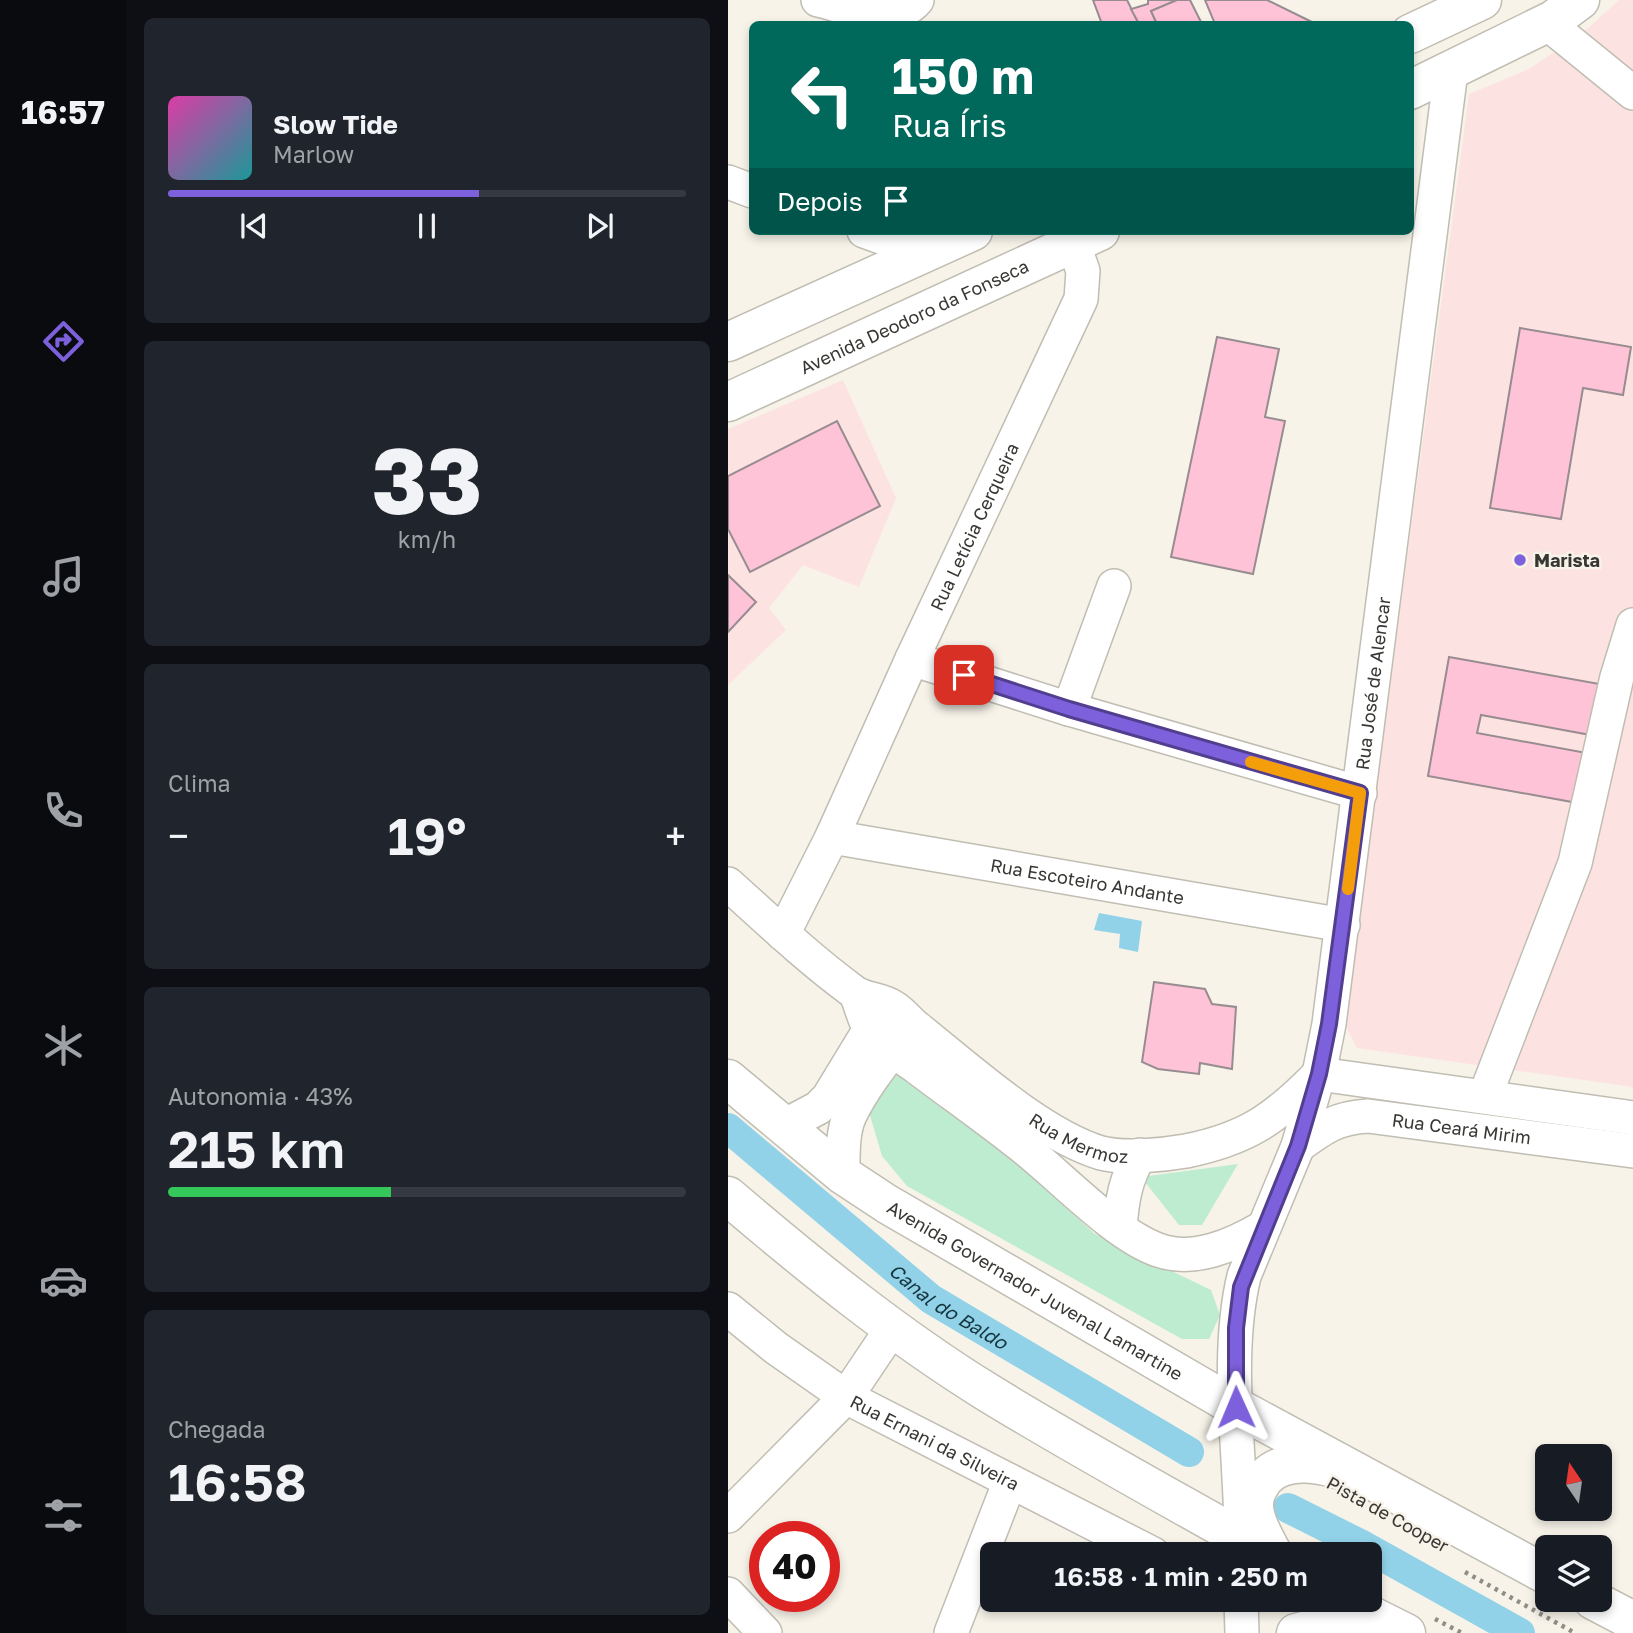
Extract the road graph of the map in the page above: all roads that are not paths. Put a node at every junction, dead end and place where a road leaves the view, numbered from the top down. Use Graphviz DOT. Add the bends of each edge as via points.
graph roads {
  1 [pos="818,0"];
  2 [pos="917,0"];
  3 [pos="1472,3"];
  4 [pos="1566,10"];
  5 [pos="1414,32"];
  6 [pos="1451,71"];
  7 [pos="1414,88"];
  8 [pos="1633,93"];
  9 [pos="728,182"];
  10 [pos="749,190"];
  11 [pos="875,235"];
  12 [pos="963,235"];
  13 [pos="1081,235"];
  14 [pos="923,252"];
  15 [pos="793,313"];
  16 [pos="728,342"];
  17 [pos="817,360"];
  18 [pos="728,402"];
  19 [pos="1114,586"];
  20 [pos="1633,625"];
  21 [pos="912,659"];
  22 [pos="1069,709"];
  23 [pos="1360,793"];
  24 [pos="832,838"];
  25 [pos="728,884"];
  26 [pos="1343,925"];
  27 [pos="783,934"];
  28 [pos="892,1027"];
  29 [pos="1319,1074"];
  30 [pos="728,1079"];
  31 [pos="1485,1096"];
  32 [pos="1633,1118"];
  33 [pos="784,1126"];
  34 [pos="1298,1146"];
  35 [pos="1633,1151"];
  36 [pos="1140,1155"];
  37 [pos="844,1175"];
  38 [pos="728,1196"];
  39 [pos="1264,1227"];
  40 [pos="1120,1228"];
  41 [pos="728,1309"];
  42 [pos="893,1327"];
  43 [pos="846,1397"];
  44 [pos="1236,1407"];
  45 [pos="1010,1481"];
  46 [pos="1372,1481"];
  47 [pos="728,1516"];
  48 [pos="1129,1542"];
  49 [pos="1251,1542"];
  50 [pos="1261,1542"];
  51 [pos="1262,1542"];
  52 [pos="1535,1569"];
  53 [pos="728,1594"];
  54 [pos="1612,1610"];
  55 [pos="1241,1612"];
  56 [pos="1373,1617"];
  57 [pos="1633,1621"];
  58 [pos="765,1633"];
  59 [pos="951,1633"];
  60 [pos="1242,1633"];
  61 [pos="1296,1633"];
  1 -- 2 [label="street" via="888,16 910,8"];
  3 -- 5 [label="main road"];
  4 -- 6 [label="main road"];
  4 -- 8 [label="street" via="1558,32"];
  6 -- 7 [label="main road"];
  6 -- 23 [label="street, Rua José de Alencar"];
  9 -- 10 [label="street"];
  11 -- 14 [label="street"];
  12 -- 14 [label="main road"];
  13 -- 17 [label="main road, Avenida Deodoro da Fonseca"];
  13 -- 21 [label="street, Rua Letícia Cerqueira" via="1080,299"];
  14 -- 15 [label="main road"];
  15 -- 16 [label="main road"];
  15 -- 17 [label="main road"];
  17 -- 18 [label="main road, Avenida Deodoro da Fonseca"];
  19 -- 22 [label="street"];
  20 -- 31 [label="street" via="1575,863"];
  21 -- 22 [label="street"];
  21 -- 24 [label="street, Rua Letícia Cerqueira"];
  22 -- 23 [label="street"];
  23 -- 26 [label="street, Rua José de Alencar"];
  24 -- 26 [label="street, Rua Escoteiro Andante"];
  24 -- 27 [label="street, Rua Letícia Cerqueira"];
  25 -- 27 [label="street"];
  26 -- 29 [label="street, Rua José de Alencar"];
  27 -- 28 [label="street"];
  28 -- 33 [label="street" via="828,1098"];
  28 -- 36 [label="street, Rua Mermoz" via="1077,1144 1105,1154"];
  28 -- 37 [label="street" via="883,1061 849,1117"];
  28 -- 40 [label="street, Rua Mermoz" via="1017,1142"];
  29 -- 31 [label="street, Rua Ceará Mirim"];
  29 -- 34 [label="street, Rua José de Alencar"];
  29 -- 36 [label="street, Rua Mermoz" via="1274,1116 1248,1132 1177,1153"];
  30 -- 33 [label="main road, Avenida Governador Juvenal Lamartine"];
  31 -- 32 [label="street, Rua Ceará Mirim"];
  33 -- 37 [label="main road, Avenida Governador Juvenal Lamartine"];
  34 -- 35 [label="street, Rua Ceará Mirim" via="1342,1118 1368,1116"];
  34 -- 39 [label="street, Rua José de Alencar"];
  36 -- 40 [label="street" via="1129,1173"];
  37 -- 44 [label="main road, Avenida Governador Juvenal Lamartine"];
  38 -- 42 [label="main road"];
  39 -- 40 [label="street, Rua Mermoz" via="1224,1247 1180,1254 1159,1251"];
  39 -- 44 [label="street, Rua José de Alencar" via="1239,1299"];
  41 -- 43 [label="street, Rua Ernani da Silveira"];
  42 -- 43 [label="street"];
  42 -- 49 [label="main road" via="987,1392"];
  43 -- 45 [label="street, Rua Ernani da Silveira"];
  43 -- 47 [label="street"];
  44 -- 46 [label="main road, Avenida Governador Juvenal Lamartine"];
  44 -- 51 [label="street, Rua José de Alencar"];
  45 -- 48 [label="street, Rua Ernani da Silveira"];
  45 -- 59 [label="street"];
  46 -- 50 [label="main road" via="1296,1463 1278,1468 1266,1476 1255,1495"];
  46 -- 52 [label="main road, Avenida Governador Juvenal Lamartine"];
  53 -- 58 [label="street"];
  54 -- 57 [label="main road"];
  55 -- 60 [label="street"];
  56 -- 61 [label="main road"];
}
